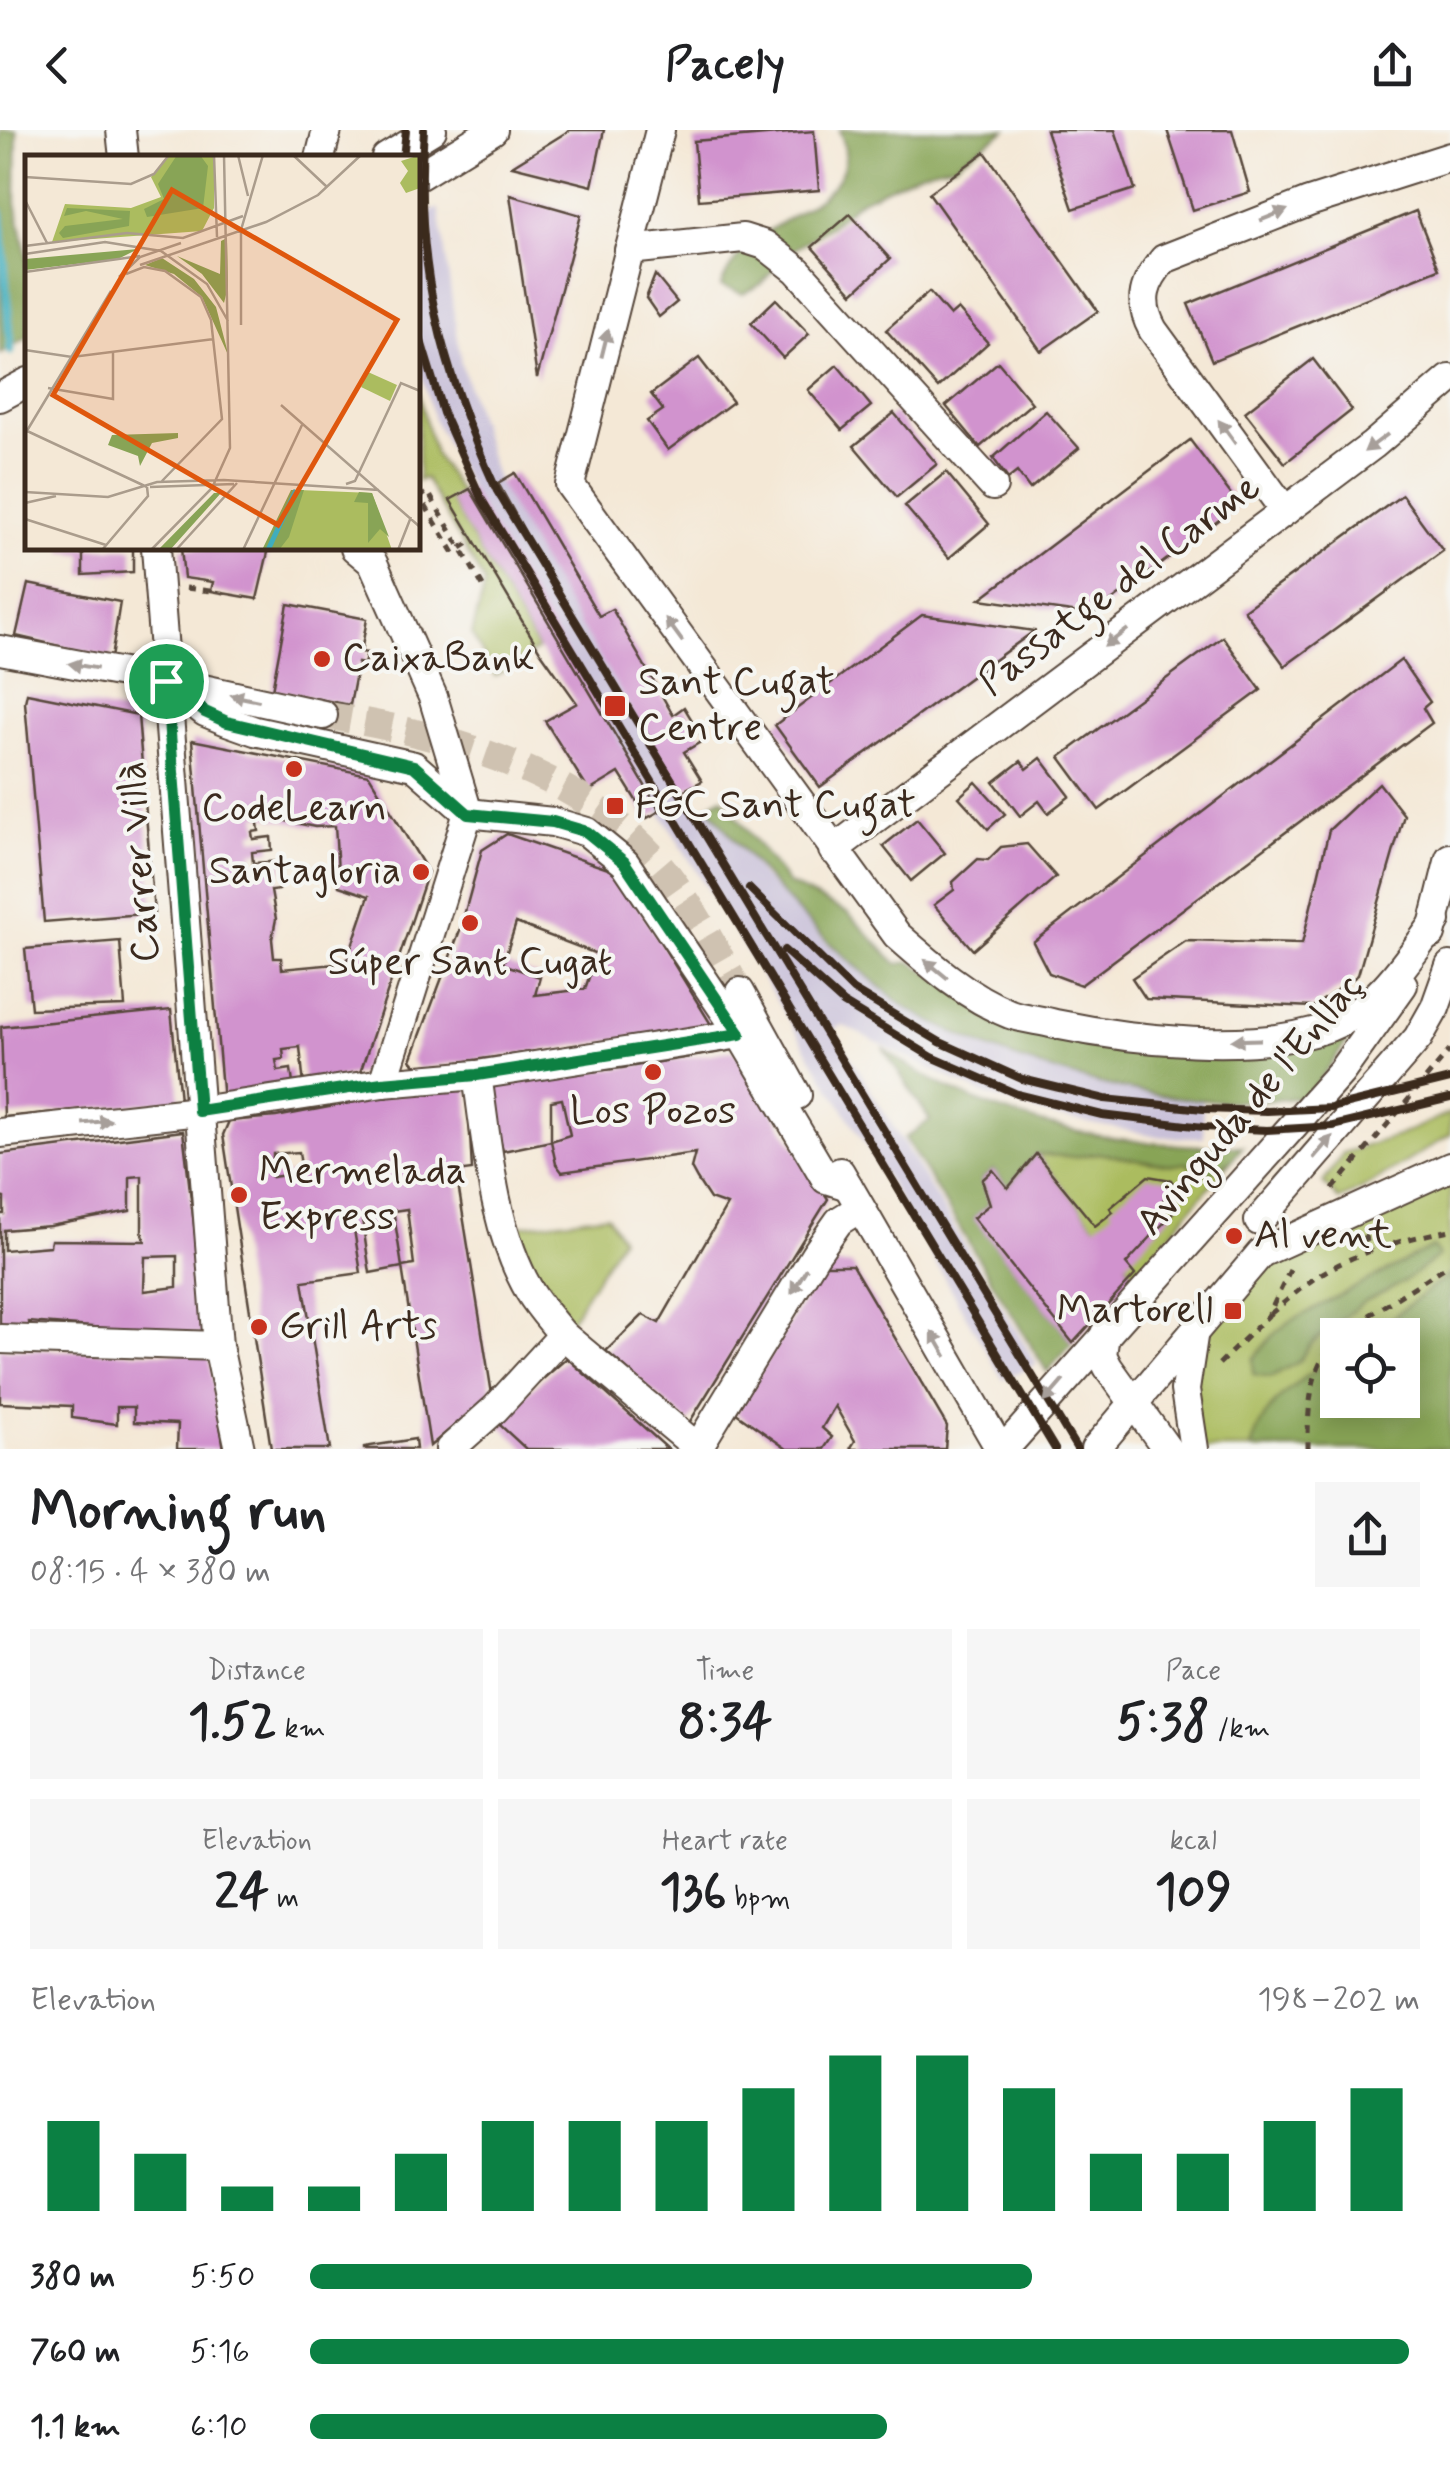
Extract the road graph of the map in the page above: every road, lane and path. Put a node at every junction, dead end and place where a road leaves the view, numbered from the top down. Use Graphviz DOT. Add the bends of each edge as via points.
graph roads {
  1 [pos="122,130"];
  2 [pos="327,130"];
  3 [pos="432,130"];
  4 [pos="493,130"];
  5 [pos="660,130"];
  6 [pos="124,155"];
  7 [pos="321,155"];
  8 [pos="391,155"];
  9 [pos="1450,157"];
  10 [pos="420,175"];
  11 [pos="629,250"];
  12 [pos="1450,379"];
  13 [pos="25,384"];
  14 [pos="0,398"];
  15 [pos="994,486"];
  16 [pos="1285,512"];
  17 [pos="470,542"];
  18 [pos="461,548"];
  19 [pos="156,550"];
  20 [pos="357,550"];
  21 [pos="454,553"];
  22 [pos="484,588"];
  23 [pos="0,650"];
  24 [pos="166,681"];
  25 [pos="323,715"];
  26 [pos="468,814"];
  27 [pos="834,850"];
  28 [pos="1450,858"];
  29 [pos="1436,920"];
  30 [pos="1450,966"];
  31 [pos="740,992"];
  32 [pos="1445,1008"];
  33 [pos="740,1034"];
  34 [pos="1365,1042"];
  35 [pos="477,1075"];
  36 [pos="382,1083"];
  37 [pos="199,1111"];
  38 [pos="0,1133"];
  39 [pos="1450,1167"];
  40 [pos="854,1197"];
  41 [pos="1222,1208"];
  42 [pos="1259,1221"];
  43 [pos="1450,1230"];
  44 [pos="1261,1253"];
  45 [pos="1450,1264"];
  46 [pos="1268,1316"];
  47 [pos="1366,1318"];
  48 [pos="1105,1334"];
  49 [pos="564,1335"];
  50 [pos="1194,1335"];
  51 [pos="0,1340"];
  52 [pos="218,1346"];
  53 [pos="1320,1365"];
  54 [pos="1144,1393"];
  55 [pos="697,1448"];
  56 [pos="240,1449"];
  57 [pos="450,1449"];
  58 [pos="1002,1449"];
  59 [pos="1095,1449"];
  60 [pos="1167,1449"];
  61 [pos="1194,1449"];
  62 [pos="1308,1449"];
  1 -- 6 [label="street"];
  2 -- 7 [label="street"];
  3 -- 8 [label="street"];
  4 -- 10 [label="street"];
  5 -- 11 [label="street"];
  16 -- 9 [label="street, one-way" via="1153,330 1142,298 1150,275 1164,259"];
  11 -- 15 [label="street" via="743,238 778,253"];
  27 -- 11 [label="street, one-way" via="570,485"];
  12 -- 16 [label="street, Passatge del Carme, one-way"];
  13 -- 14 [label="street"];
  16 -- 27 [label="street, Passatge del Carme, one-way"];
  17 -- 18 [label="path"];
  18 -- 21 [label="path" via="428,492 420,497"];
  18 -- 22 [label="path"];
  19 -- 24 [label="street, Carrer Villà"];
  20 -- 26 [label="street" via="373,563 432,697"];
  24 -- 23 [label="street, one-way"];
  25 -- 24 [label="street, one-way"];
  24 -- 26 [label="street" via="227,722 414,766"];
  24 -- 37 [label="street, Carrer Villà"];
  26 -- 33 [label="street" via="587,832 624,862"];
  26 -- 36 [label="street"];
  29 -- 27 [label="street, one-way" via="1368,1004 1329,1027 1254,1042 1092,1032 1010,1014 942,975 897,935"];
  28 -- 29 [label="street, Avinguda de l'Enllaç"];
  29 -- 34 [label="street, Avinguda de l'Enllaç" via="1424,953"];
  30 -- 32 [label="street, Avinguda de l'Enllaç"];
  31 -- 40 [label="street"];
  32 -- 34 [label="street"];
  42 -- 32 [label="street, Avinguda de l'Enllaç, one-way"];
  33 -- 35 [label="street"];
  33 -- 40 [label="street" via="826,1179"];
  34 -- 41 [label="street, Avinguda de l'Enllaç"];
  35 -- 36 [label="street"];
  35 -- 49 [label="street" via="497,1205 513,1258 531,1295"];
  36 -- 37 [label="street"];
  38 -- 37 [label="street, one-way"];
  37 -- 52 [label="street, Carrer Villà"];
  39 -- 44 [label="street"];
  40 -- 55 [label="street, one-way"];
  58 -- 40 [label="street, one-way"];
  41 -- 42 [label="street" via="1248,1210"];
  41 -- 48 [label="street, Avinguda de l'Enllaç"];
  42 -- 44 [label="street"];
  43 -- 46 [label="path" via="1371,1250 1319,1275"];
  44 -- 50 [label="street"];
  45 -- 47 [label="path"];
  48 -- 54 [label="street" via="1102,1355 1117,1380"];
  48 -- 58 [label="street, Avinguda de l'Enllaç, one-way"];
  49 -- 55 [label="street"];
  49 -- 57 [label="street"];
  50 -- 54 [label="street"];
  50 -- 61 [label="street" via="1185,1390"];
  51 -- 52 [label="street"];
  52 -- 56 [label="street, Carrer Villà"];
  53 -- 62 [label="path" via="1308,1409"];
  54 -- 59 [label="street"];
  54 -- 60 [label="street"];
}
